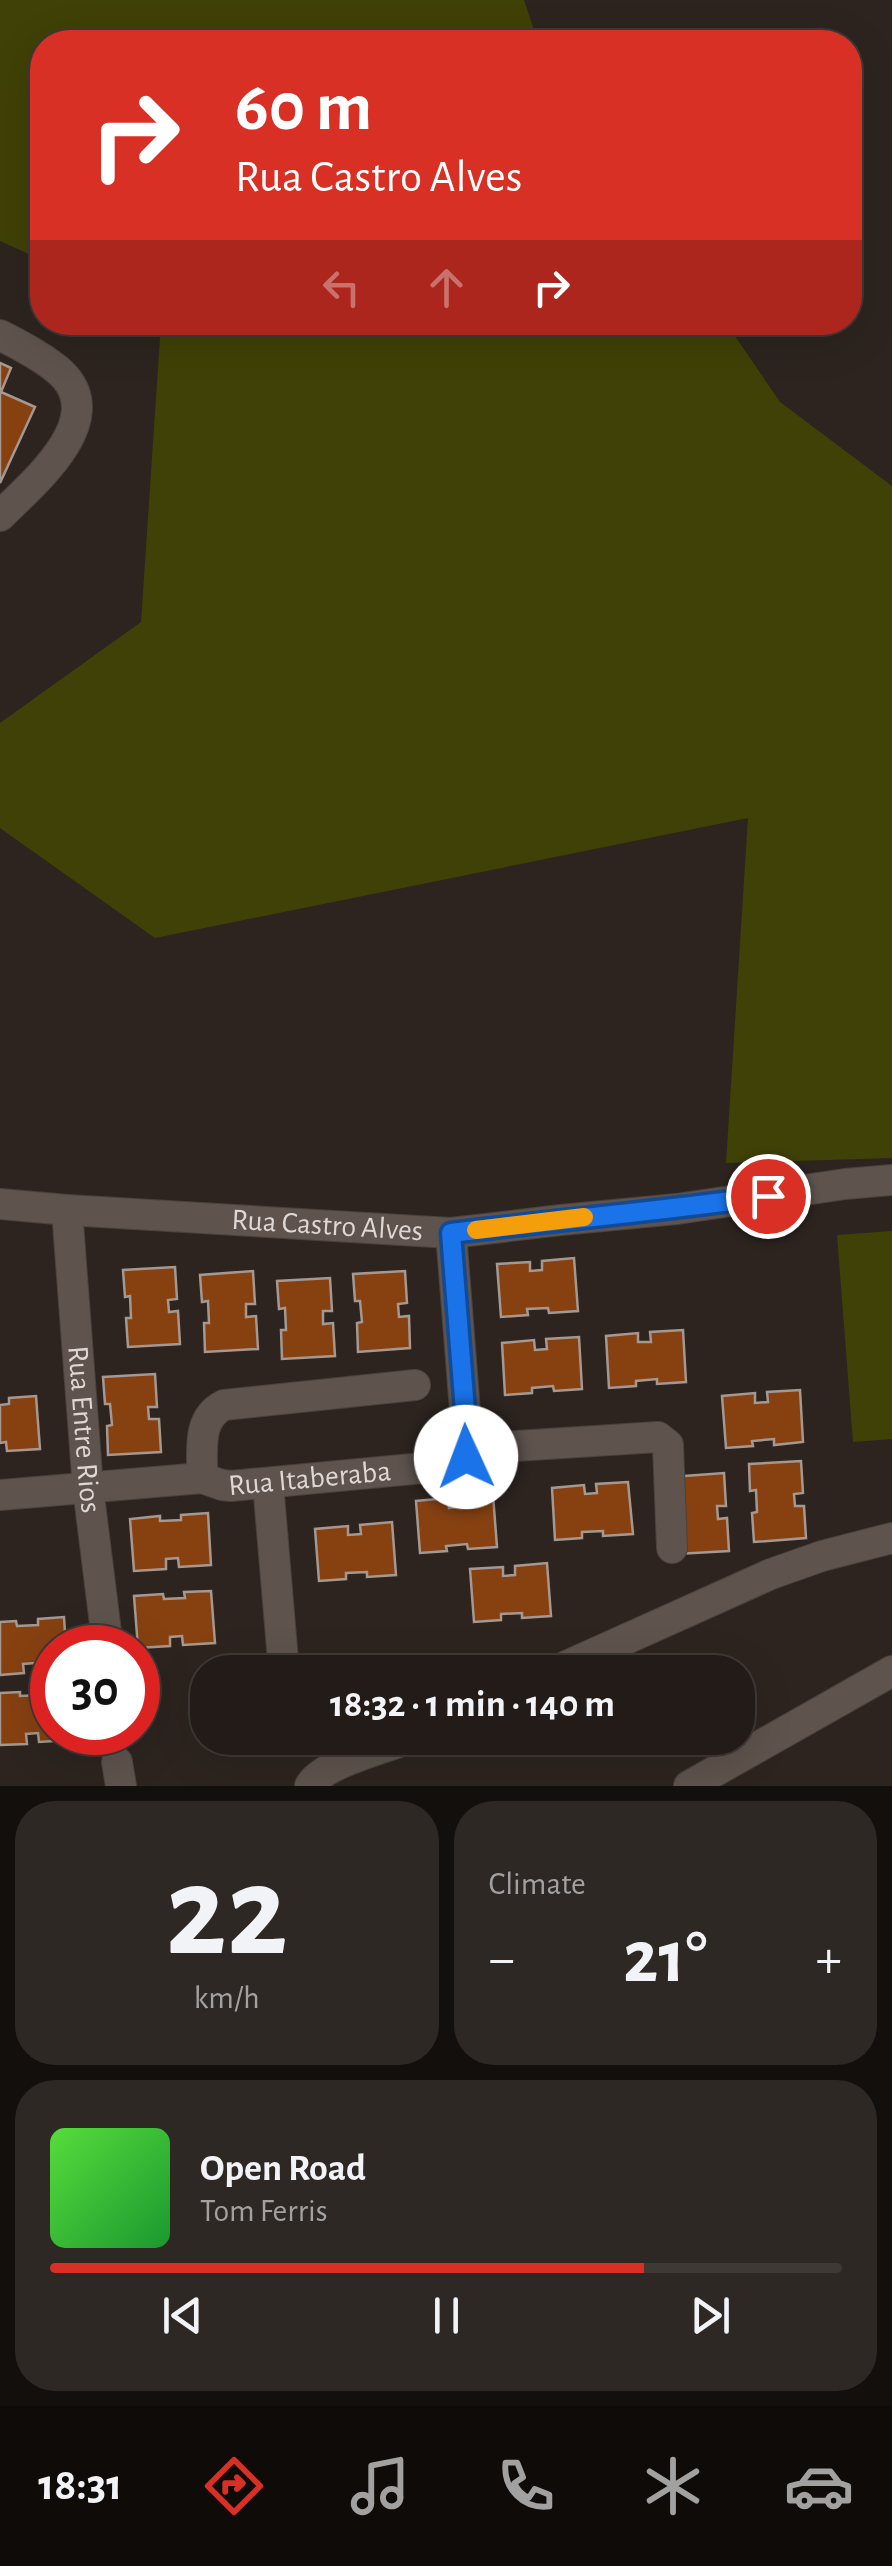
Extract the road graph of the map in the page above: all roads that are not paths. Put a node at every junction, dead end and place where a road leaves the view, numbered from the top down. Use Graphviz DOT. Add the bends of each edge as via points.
graph roads {
  1 [pos="0,334"];
  2 [pos="0,516"];
  3 [pos="892,1180"];
  4 [pos="0,1204"];
  5 [pos="67,1210"];
  6 [pos="451,1233"];
  7 [pos="416,1385"];
  8 [pos="468,1449"];
  9 [pos="202,1478"];
  10 [pos="268,1484"];
  11 [pos="88,1488"];
  12 [pos="0,1494"];
  13 [pos="892,1538"];
  14 [pos="672,1548"];
  15 [pos="105,1625"];
  16 [pos="283,1655"];
  17 [pos="590,1655"];
  18 [pos="892,1672"];
  19 [pos="367,1755"];
  20 [pos="310,1786"];
  21 [pos="688,1786"];
  1 -- 2 [label="street" via="65,376 77,400 73,433"];
  3 -- 6 [label="street, Rua Castro Alves"];
  4 -- 5 [label="street, Rua Castro Alves"];
  5 -- 6 [label="street, Rua Castro Alves"];
  5 -- 11 [label="street, Rua Entre Rios"];
  6 -- 8 [label="street"];
  7 -- 9 [label="street" via="224,1405 206,1418"];
  8 -- 10 [label="street, Rua Itaberaba" via="454,1465"];
  8 -- 14 [label="street, Rua Itaberaba" via="658,1438 668,1446"];
  9 -- 10 [label="street, Rua Itaberaba" via="222,1485"];
  9 -- 11 [label="street, Rua Itaberaba"];
  10 -- 16 [label="street"];
  11 -- 12 [label="street, Rua Itaberaba"];
  11 -- 15 [label="street, Rua Entre Rios"];
  13 -- 17 [label="street" via="771,1574"];
  18 -- 21 [label="street"];
  19 -- 20 [label="street" via="323,1772"];
}
